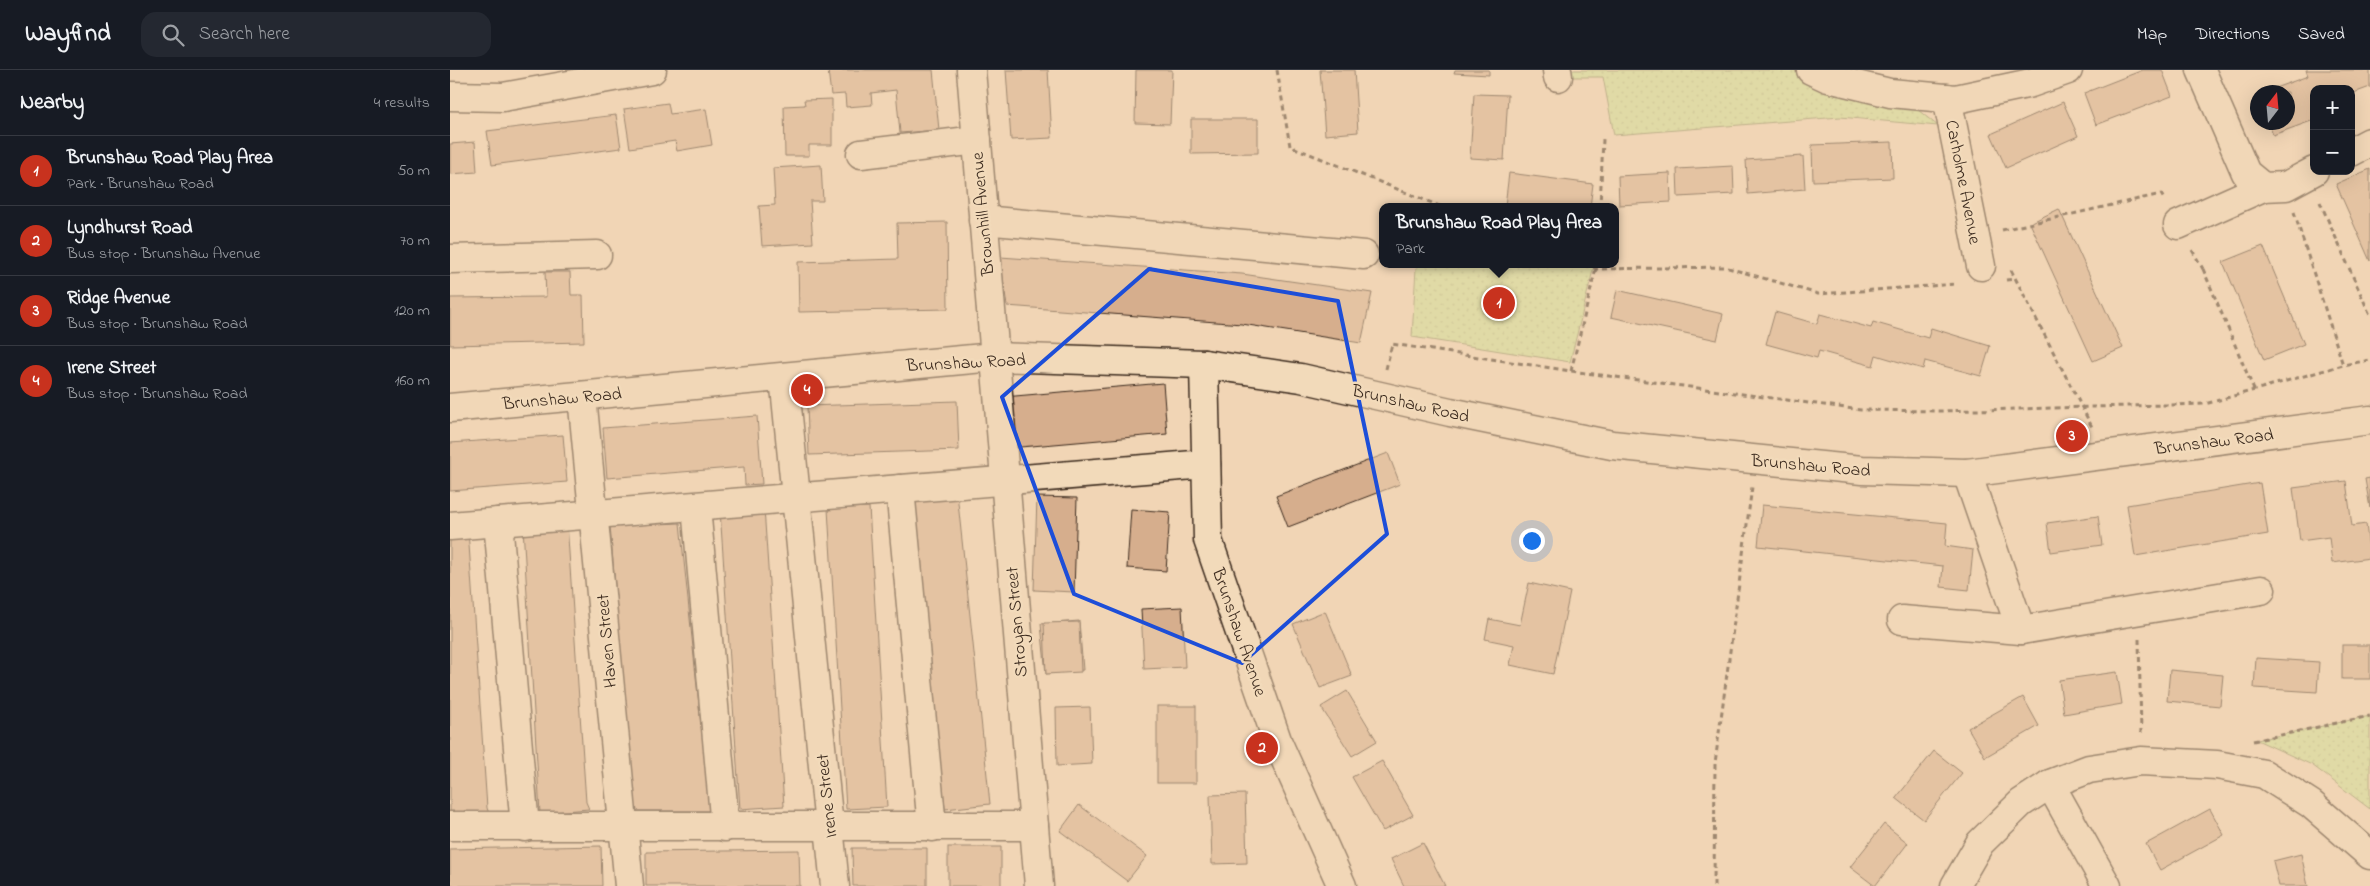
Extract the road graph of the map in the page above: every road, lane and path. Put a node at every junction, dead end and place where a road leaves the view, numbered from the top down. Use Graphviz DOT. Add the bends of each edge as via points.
graph roads {
  1 [pos="652,70"];
  2 [pos="971,70"];
  3 [pos="1277,70"];
  4 [pos="1811,70"];
  5 [pos="2068,70"];
  6 [pos="2201,70"];
  7 [pos="1879,80"];
  8 [pos="450,96"];
  9 [pos="1947,98"];
  10 [pos="1603,139"];
  11 [pos="976,140"];
  12 [pos="2370,142"];
  13 [pos="2355,150"];
  14 [pos="861,154"];
  15 [pos="2293,179"];
  16 [pos="1432,203"];
  17 [pos="1600,203"];
  18 [pos="983,220"];
  19 [pos="2178,225"];
  20 [pos="1974,236"];
  21 [pos="597,255"];
  22 [pos="1364,255"];
  23 [pos="450,259"];
  24 [pos="2201,264"];
  25 [pos="1619,267"];
  26 [pos="1597,268"];
  27 [pos="1973,275"];
  28 [pos="2015,279"];
  29 [pos="2005,280"];
  30 [pos="2370,315"];
  31 [pos="994,357"];
  32 [pos="2370,360"];
  33 [pos="1204,364"];
  34 [pos="2343,365"];
  35 [pos="1571,371"];
  36 [pos="784,377"];
  37 [pos="2254,390"];
  38 [pos="582,396"];
  39 [pos="1380,396"];
  40 [pos="2081,407"];
  41 [pos="450,408"];
  42 [pos="2370,420"];
  43 [pos="1756,460"];
  44 [pos="1206,464"];
  45 [pos="1967,473"];
  46 [pos="1004,479"];
  47 [pos="900,489"];
  48 [pos="796,499"];
  49 [pos="696,507"];
  50 [pos="594,515"];
  51 [pos="498,522"];
  52 [pos="450,526"];
  53 [pos="2261,590"];
  54 [pos="2138,611"];
  55 [pos="1902,620"];
  56 [pos="2021,630"];
  57 [pos="2370,716"];
  58 [pos="2142,761"];
  59 [pos="2217,765"];
  60 [pos="2050,784"];
  61 [pos="450,826"];
  62 [pos="1034,826"];
  63 [pos="525,827"];
  64 [pos="624,827"];
  65 [pos="726,827"];
  66 [pos="829,827"];
  67 [pos="932,827"];
  68 [pos="2370,855"];
  69 [pos="629,886"];
  70 [pos="835,886"];
  71 [pos="1039,886"];
  72 [pos="1342,886"];
  73 [pos="1714,886"];
  74 [pos="1955,886"];
  75 [pos="2107,886"];
  1 -- 8 [label="street" via="503,97"];
  2 -- 11 [label="street, Brownhill Avenue"];
  3 -- 16 [label="path" via="1290,146"];
  4 -- 7 [label="street, Carholme Avenue" via="1828,78"];
  5 -- 9 [label="street, Carholme Avenue" via="2031,83 1956,99"];
  6 -- 15 [label="street" via="2246,173"];
  7 -- 9 [label="street, Carholme Avenue"];
  9 -- 20 [label="street, Carholme Avenue"];
  10 -- 17 [label="path"];
  11 -- 14 [label="street"];
  11 -- 18 [label="street, Brownhill Avenue"];
  12 -- 13 [label="street"];
  15 -- 19 [label="street"];
  15 -- 30 [label="path"];
  15 -- 34 [label="path"];
  18 -- 22 [label="street"];
  18 -- 31 [label="street, Brownhill Avenue"];
  19 -- 20 [label="path" via="2161,194"];
  20 -- 27 [label="street, Carholme Avenue"];
  21 -- 23 [label="street"];
  24 -- 37 [label="path"];
  25 -- 27 [label="path" via="1725,267 1818,294"];
  26 -- 35 [label="path"];
  27 -- 28 [label="path" via="2008,266"];
  28 -- 29 [label="path"];
  28 -- 40 [label="path"];
  31 -- 33 [label="street, Brunshaw Road"];
  31 -- 36 [label="street, Brunshaw Road"];
  31 -- 46 [label="street, Stroyan Street"];
  32 -- 34 [label="path"];
  33 -- 39 [label="street, Brunshaw Road" via="1302,378"];
  33 -- 44 [label="street, Brunshaw Avenue"];
  34 -- 37 [label="path"];
  35 -- 39 [label="path" via="1392,344"];
  35 -- 40 [label="path" via="1861,410"];
  36 -- 38 [label="street, Brunshaw Road"];
  36 -- 48 [label="street, Irene Street"];
  37 -- 40 [label="path" via="2205,404"];
  38 -- 41 [label="street, Brunshaw Road"];
  38 -- 50 [label="street, Haven Street"];
  39 -- 43 [label="street, Brunshaw Road" via="1612,445"];
  42 -- 45 [label="street, Brunshaw Road"];
  43 -- 45 [label="street, Brunshaw Road" via="1862,470"];
  43 -- 73 [label="path" via="1715,763"];
  44 -- 46 [label="street"];
  44 -- 72 [label="street, Brunshaw Avenue" via="1208,540 1278,743"];
  45 -- 56 [label="street"];
  46 -- 47 [label="street"];
  46 -- 62 [label="street, Stroyan Street"];
  47 -- 48 [label="street"];
  47 -- 67 [label="street"];
  48 -- 49 [label="street"];
  48 -- 66 [label="street, Irene Street"];
  49 -- 50 [label="street"];
  49 -- 65 [label="street"];
  50 -- 51 [label="street"];
  50 -- 64 [label="street, Haven Street"];
  51 -- 52 [label="street"];
  51 -- 63 [label="street"];
  53 -- 54 [label="street"];
  54 -- 56 [label="street"];
  54 -- 58 [label="path"];
  55 -- 56 [label="street"];
  57 -- 59 [label="path" via="2251,741"];
  58 -- 59 [label="street"];
  58 -- 60 [label="street" via="2088,769"];
  59 -- 68 [label="street" via="2264,774 2311,804"];
  60 -- 74 [label="street" via="2021,803 1980,843"];
  60 -- 75 [label="street"];
  61 -- 63 [label="street"];
  62 -- 67 [label="street"];
  62 -- 71 [label="street, Stroyan Street"];
  63 -- 64 [label="street"];
  64 -- 65 [label="street"];
  64 -- 69 [label="street, Haven Street"];
  65 -- 66 [label="street"];
  66 -- 67 [label="street"];
  66 -- 70 [label="street, Irene Street"];
}
